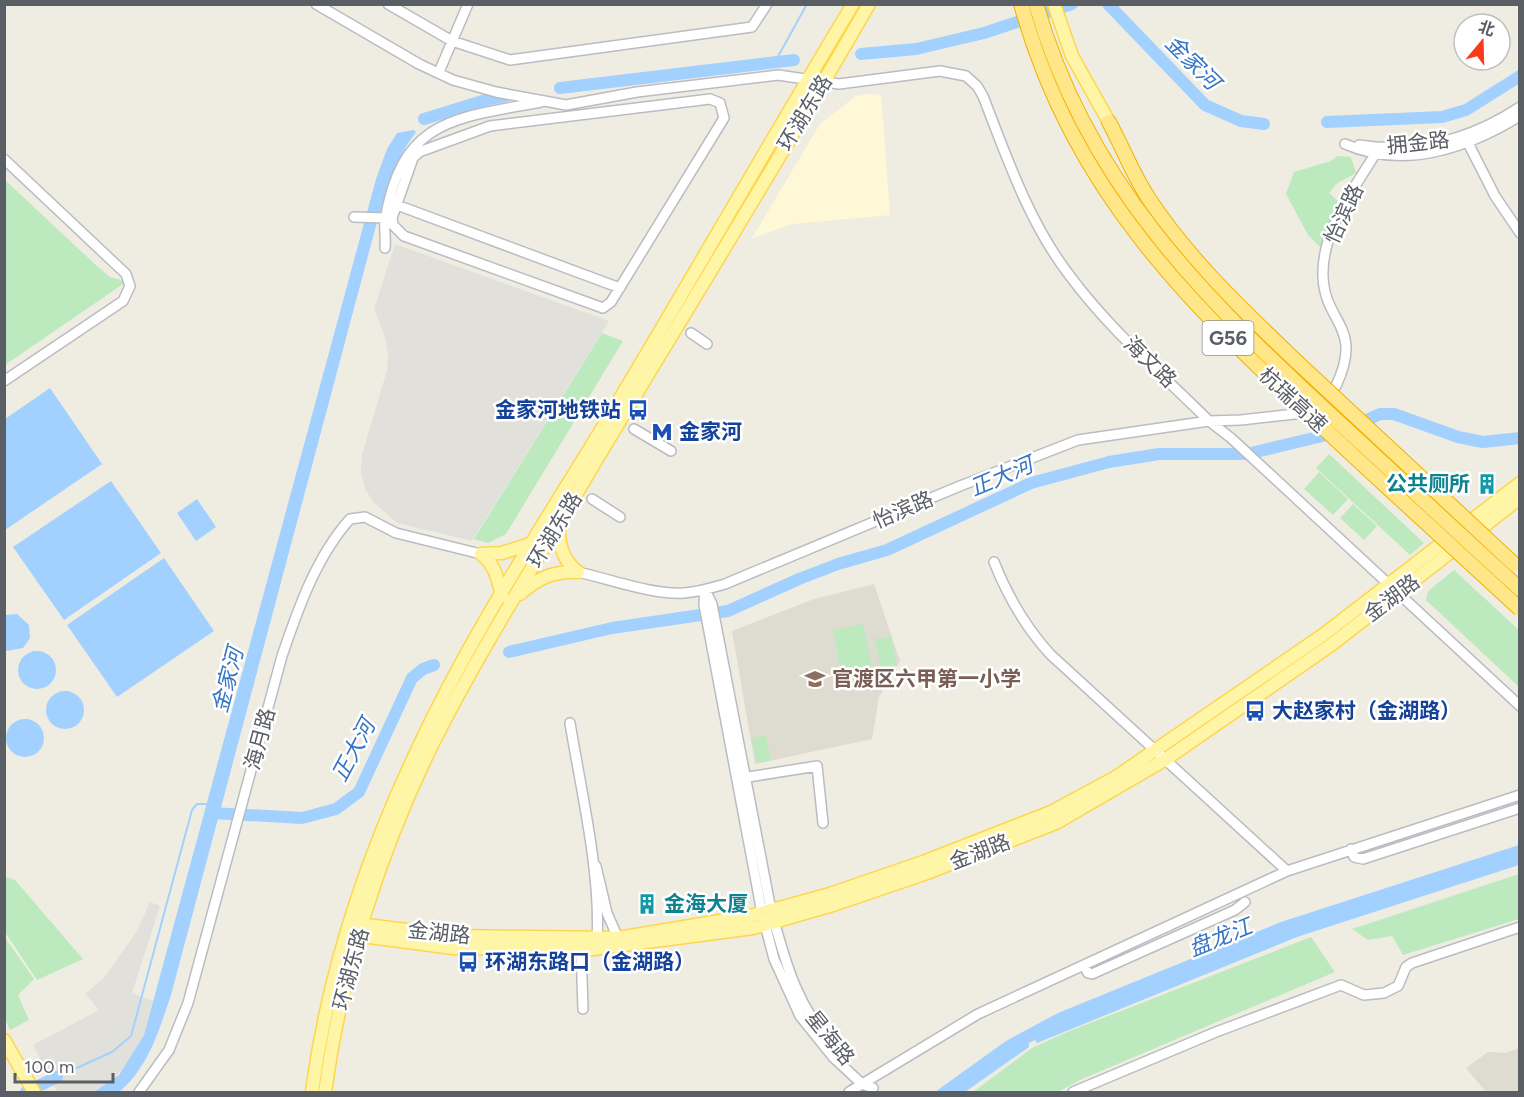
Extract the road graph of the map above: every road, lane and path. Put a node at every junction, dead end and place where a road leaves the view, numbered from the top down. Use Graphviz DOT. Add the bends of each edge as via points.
graph roads {
  1 [pos="316,4"];
  2 [pos="388,4"];
  3 [pos="468,4"];
  4 [pos="767,4"];
  5 [pos="853,4"];
  6 [pos="869,4"];
  7 [pos="1021,4"];
  8 [pos="1036,4"];
  9 [pos="1054,4"];
  10 [pos="452,41"];
  11 [pos="439,72"];
  12 [pos="809,78"];
  13 [pos="824,82"];
  14 [pos="638,92"];
  15 [pos="546,101"];
  16 [pos="566,105"];
  17 [pos="1520,107"];
  18 [pos="639,108"];
  19 [pos="1520,116"];
  20 [pos="568,117"];
  21 [pos="1109,122"];
  22 [pos="1466,140"];
  23 [pos="1345,144"];
  24 [pos="1377,151"];
  25 [pos="4,159"];
  26 [pos="397,205"];
  27 [pos="359,217"];
  28 [pos="382,218"];
  29 [pos="1520,233"];
  30 [pos="385,248"];
  31 [pos="620,288"];
  32 [pos="691,333"];
  33 [pos="707,344"];
  34 [pos="4,381"];
  35 [pos="1336,386"];
  36 [pos="1304,413"];
  37 [pos="1209,420"];
  38 [pos="634,429"];
  39 [pos="671,451"];
  40 [pos="1520,483"];
  41 [pos="1520,498"];
  42 [pos="592,499"];
  43 [pos="620,517"];
  44 [pos="560,522"];
  45 [pos="533,543"];
  46 [pos="481,554"];
  47 [pos="994,562"];
  48 [pos="1520,570"];
  49 [pos="578,572"];
  50 [pos="1394,589"];
  51 [pos="1520,589"];
  52 [pos="705,590"];
  53 [pos="507,598"];
  54 [pos="1520,609"];
  55 [pos="1520,706"];
  56 [pos="570,723"];
  57 [pos="1156,750"];
  58 [pos="1166,759"];
  59 [pos="742,778"];
  60 [pos="1520,795"];
  61 [pos="1520,808"];
  62 [pos="823,823"];
  63 [pos="1351,849"];
  64 [pos="593,861"];
  65 [pos="1287,871"];
  66 [pos="1245,902"];
  67 [pos="768,917"];
  68 [pos="1520,927"];
  69 [pos="355,929"];
  70 [pos="618,938"];
  71 [pos="597,940"];
  72 [pos="580,949"];
  73 [pos="1083,965"];
  74 [pos="583,1009"];
  75 [pos="4,1040"];
  76 [pos="4,1056"];
  77 [pos="19,1074"];
  78 [pos="865,1082"];
  79 [pos="26,1092"];
  80 [pos="34,1092"];
  81 [pos="139,1092"];
  82 [pos="312,1092"];
  83 [pos="325,1092"];
  84 [pos="849,1092"];
  85 [pos="1073,1092"];
  1 -- 11 [label="street"];
  2 -- 10 [label="street"];
  3 -- 10 [label="street"];
  4 -- 10 [label="street" via="752,27 510,60"];
  5 -- 12 [label="main road, 环湖东路"];
  6 -- 13 [label="main road, 环湖东路"];
  7 -- 54 [label="highway, 杭瑞高速 / G56, bridge" via="1047,80 1076,144 1111,201 1157,262 1242,352"];
  8 -- 51 [label="highway, 杭瑞高速 / G56, bridge" via="1060,75 1089,137 1123,193 1169,252 1252,342"];
  9 -- 21 [label="main road" via="1072,56"];
  10 -- 11 [label="street"];
  11 -- 15 [label="street" via="469,85"];
  12 -- 13 [label="street, 海文路"];
  12 -- 14 [label="street, 海文路" via="778,75"];
  12 -- 45 [label="main road, 环湖东路"];
  13 -- 37 [label="street, 海文路" via="839,84 940,71 960,73 970,79 982,96 1028,207 1068,275 1112,326"];
  13 -- 44 [label="main road, 环湖东路"];
  14 -- 16 [label="street, 海文路"];
  14 -- 18 [label="street"];
  15 -- 16 [label="street"];
  15 -- 28 [label="street" via="460,118 427,134 404,160"];
  16 -- 20 [label="street"];
  17 -- 22 [label="street, 拥金路"];
  18 -- 20 [label="street"];
  18 -- 31 [label="street" via="715,100 724,118"];
  19 -- 22 [label="street"];
  20 -- 26 [label="street" via="490,126 419,152 413,158"];
  21 -- 48 [label="highway, bridge" via="1140,185 1168,225 1227,293"];
  22 -- 24 [label="street, 拥金路"];
  22 -- 29 [label="street" via="1495,196"];
  23 -- 24 [label="street"];
  24 -- 35 [label="street, 怡滨路" via="1339,215 1324,260 1324,287 1347,347"];
  25 -- 34 [label="street" via="126,274 130,286 123,301"];
  26 -- 31 [label="street"];
  26 -- 31 [label="street" via="393,225 404,236 596,307 607,306"];
  27 -- 28 [label="street"];
  28 -- 30 [label="street"];
  32 -- 33 [label="street"];
  36 -- 37 [label="street, 怡滨路"];
  37 -- 50 [label="street, 海文路"];
  37 -- 52 [label="street, 怡滨路" via="1078,440"];
  38 -- 39 [label="street"];
  40 -- 50 [label="main road, 金湖路"];
  41 -- 50 [label="main road, 金湖路"];
  42 -- 43 [label="street"];
  44 -- 49 [label="main road" via="560,544 565,558"];
  44 -- 53 [label="main road, 环湖东路"];
  45 -- 46 [label="main road" via="502,553"];
  45 -- 53 [label="main road, 环湖东路"];
  46 -- 53 [label="main road" via="489,559"];
  46 -- 81 [label="street, 海月路" via="396,533 364,517 350,519 328,549 292,627 178,1032"];
  47 -- 57 [label="street" via="1007,595 1033,636"];
  49 -- 52 [label="street, 怡滨路" via="663,592"];
  49 -- 53 [label="main road" via="546,575"];
  50 -- 55 [label="street, 海文路"];
  50 -- 57 [label="main road, 金湖路"];
  50 -- 58 [label="main road, 金湖路" via="1331,645"];
  52 -- 59 [label="street, 星海路"];
  53 -- 69 [label="main road, 环湖东路" via="433,744"];
  56 -- 64 [label="street"];
  57 -- 58 [label="street"];
  57 -- 67 [label="main road, 金湖路" via="1051,812"];
  58 -- 65 [label="street"];
  58 -- 67 [label="main road, 金湖路" via="1056,823 927,873"];
  59 -- 62 [label="street" via="817,766"];
  59 -- 67 [label="street, 星海路"];
  60 -- 63 [label="street"];
  61 -- 63 [label="street" via="1363,859 1354,857"];
  63 -- 65 [label="street"];
  64 -- 70 [label="street"];
  64 -- 71 [label="street" via="599,914"];
  65 -- 73 [label="street"];
  66 -- 73 [label="street" via="1092,974"];
  67 -- 70 [label="main road, 金湖路"];
  67 -- 72 [label="main road, 金湖路" via="692,938"];
  67 -- 78 [label="street, 星海路" via="782,978 800,1016 822,1044"];
  68 -- 85 [label="street" via="1412,963 1406,967 1398,986 1384,993 1364,995 1341,985"];
  69 -- 71 [label="main road, 金湖路"];
  69 -- 72 [label="main road, 金湖路" via="453,948"];
  69 -- 82 [label="main road, 环湖东路" via="325,1017"];
  69 -- 83 [label="main road, 环湖东路"];
  70 -- 71 [label="main road, 金湖路"];
  72 -- 74 [label="street"];
  73 -- 78 [label="street" via="978,1014"];
  75 -- 77 [label="main road"];
  76 -- 77 [label="main road"];
  77 -- 79 [label="main road"];
  77 -- 80 [label="main road"];
  78 -- 84 [label="street"];
}
